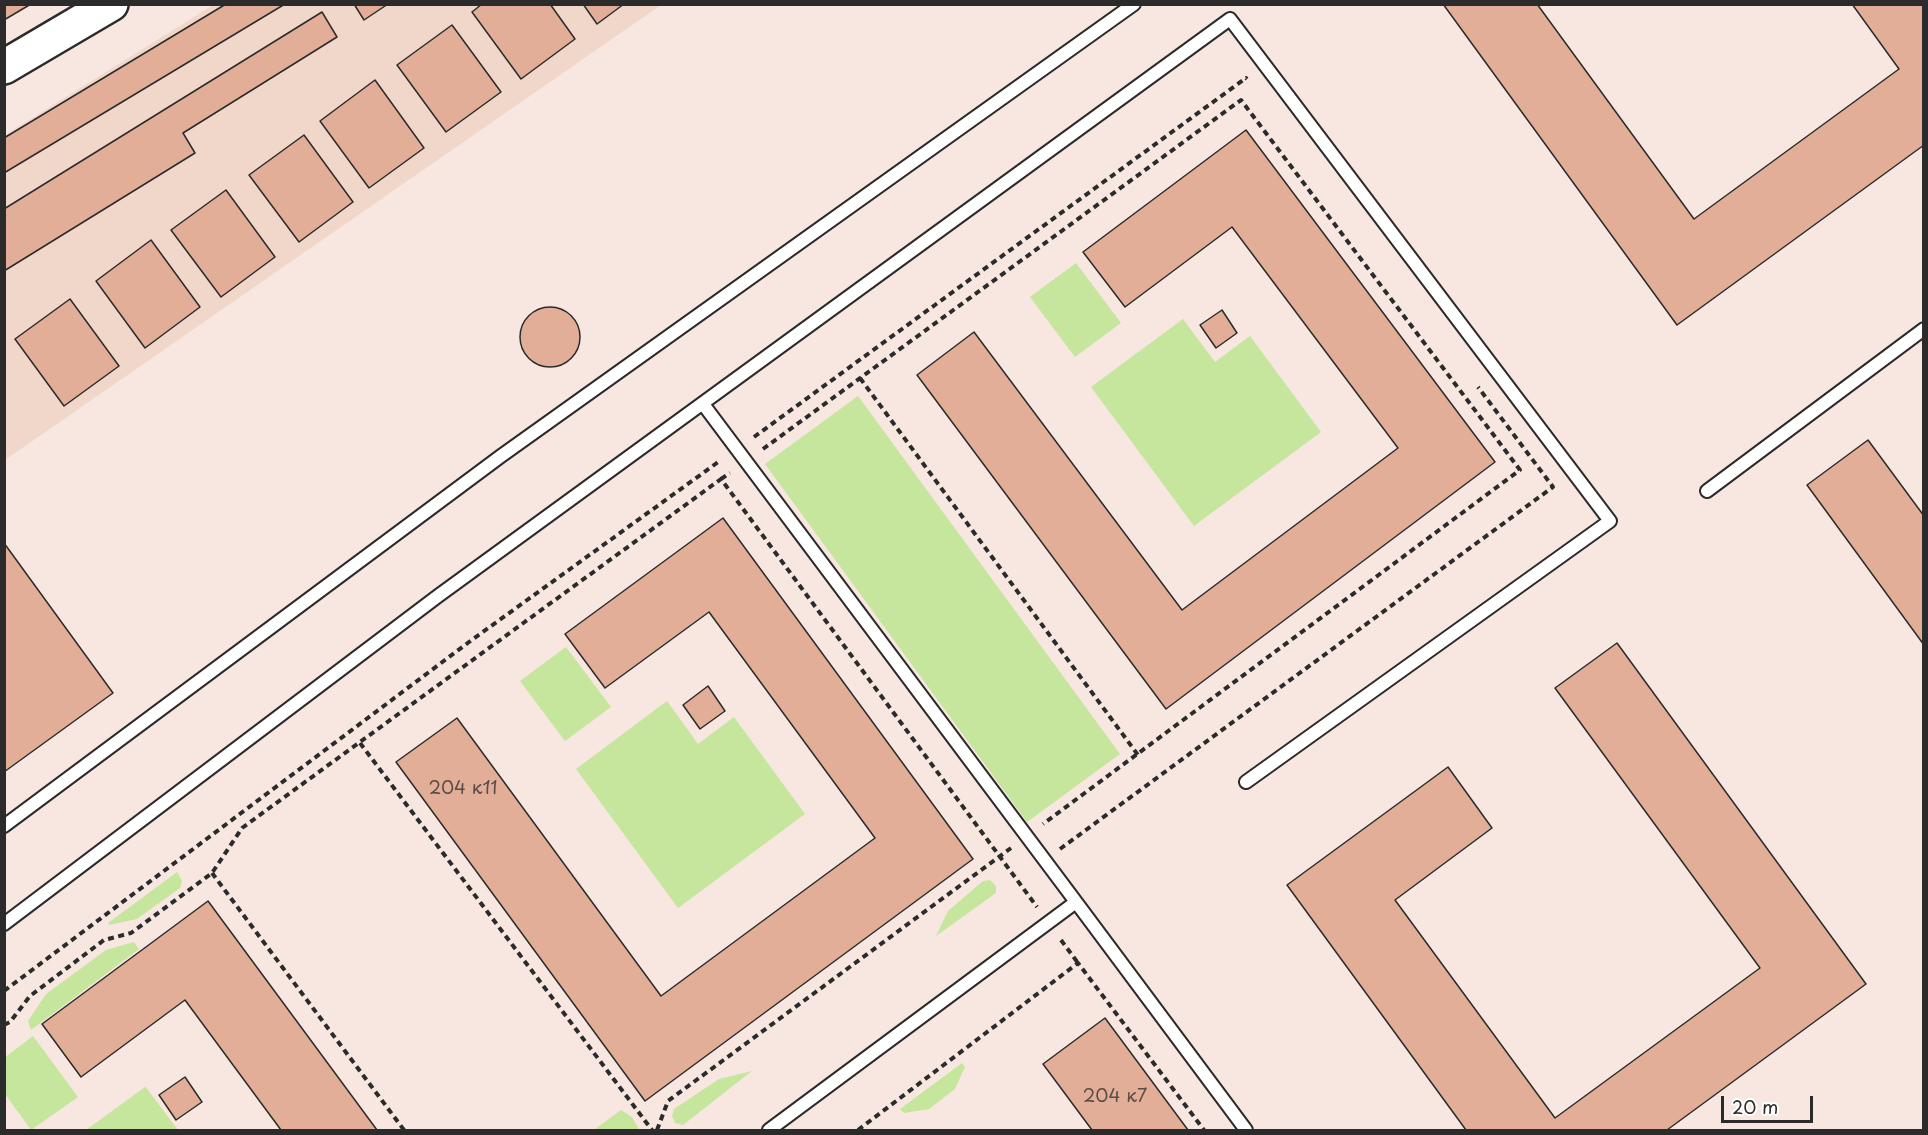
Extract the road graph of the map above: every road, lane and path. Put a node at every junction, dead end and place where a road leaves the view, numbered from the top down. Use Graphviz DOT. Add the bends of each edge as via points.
graph roads {
  1 [pos="111,4"];
  2 [pos="1134,4"];
  3 [pos="4,67"];
  4 [pos="1253,87"];
  5 [pos="1923,329"];
  6 [pos="860,378"];
  7 [pos="1474,382"];
  8 [pos="703,404"];
  9 [pos="736,450"];
  10 [pos="745,462"];
  11 [pos="721,479"];
  12 [pos="1707,490"];
  13 [pos="360,743"];
  14 [pos="1138,755"];
  15 [pos="1246,782"];
  16 [pos="4,826"];
  17 [pos="1027,836"];
  18 [pos="999,856"];
  19 [pos="1045,860"];
  20 [pos="212,873"];
  21 [pos="1076,902"];
  22 [pos="1048,923"];
  23 [pos="4,924"];
  24 [pos="1078,963"];
  25 [pos="4,991"];
  26 [pos="4,1025"];
  27 [pos="404,1131"];
  28 [pos="652,1131"];
  29 [pos="657,1131"];
  30 [pos="770,1131"];
  31 [pos="858,1131"];
  32 [pos="1204,1131"];
  33 [pos="1246,1131"];
  1 -- 3 [label="street"];
  2 -- 16 [label="lane" via="501,456"];
  4 -- 9 [label="path" via="1246,78"];
  5 -- 12 [label="lane"];
  6 -- 10 [label="path"];
  6 -- 14 [label="path"];
  6 -- 14 [label="path" via="1240,100 1520,470"];
  7 -- 19 [label="path" via="1553,487"];
  8 -- 9 [label="lane"];
  8 -- 15 [label="lane" via="1230,19 1610,521"];
  8 -- 23 [label="lane" via="438,596"];
  9 -- 10 [label="lane"];
  9 -- 25 [label="path" via="469,642"];
  10 -- 11 [label="path"];
  10 -- 17 [label="lane"];
  11 -- 13 [label="path"];
  11 -- 18 [label="path"];
  13 -- 20 [label="path" via="242,828"];
  13 -- 28 [label="path"];
  14 -- 17 [label="path"];
  17 -- 18 [label="path"];
  17 -- 19 [label="lane"];
  18 -- 22 [label="path"];
  18 -- 29 [label="path" via="668,1101"];
  19 -- 21 [label="lane"];
  20 -- 26 [label="path" via="131,933 104,940 30,996"];
  20 -- 27 [label="path"];
  21 -- 22 [label="lane"];
  21 -- 33 [label="lane"];
  22 -- 24 [label="path"];
  22 -- 30 [label="lane"];
  24 -- 31 [label="path"];
  24 -- 32 [label="path"];
}
